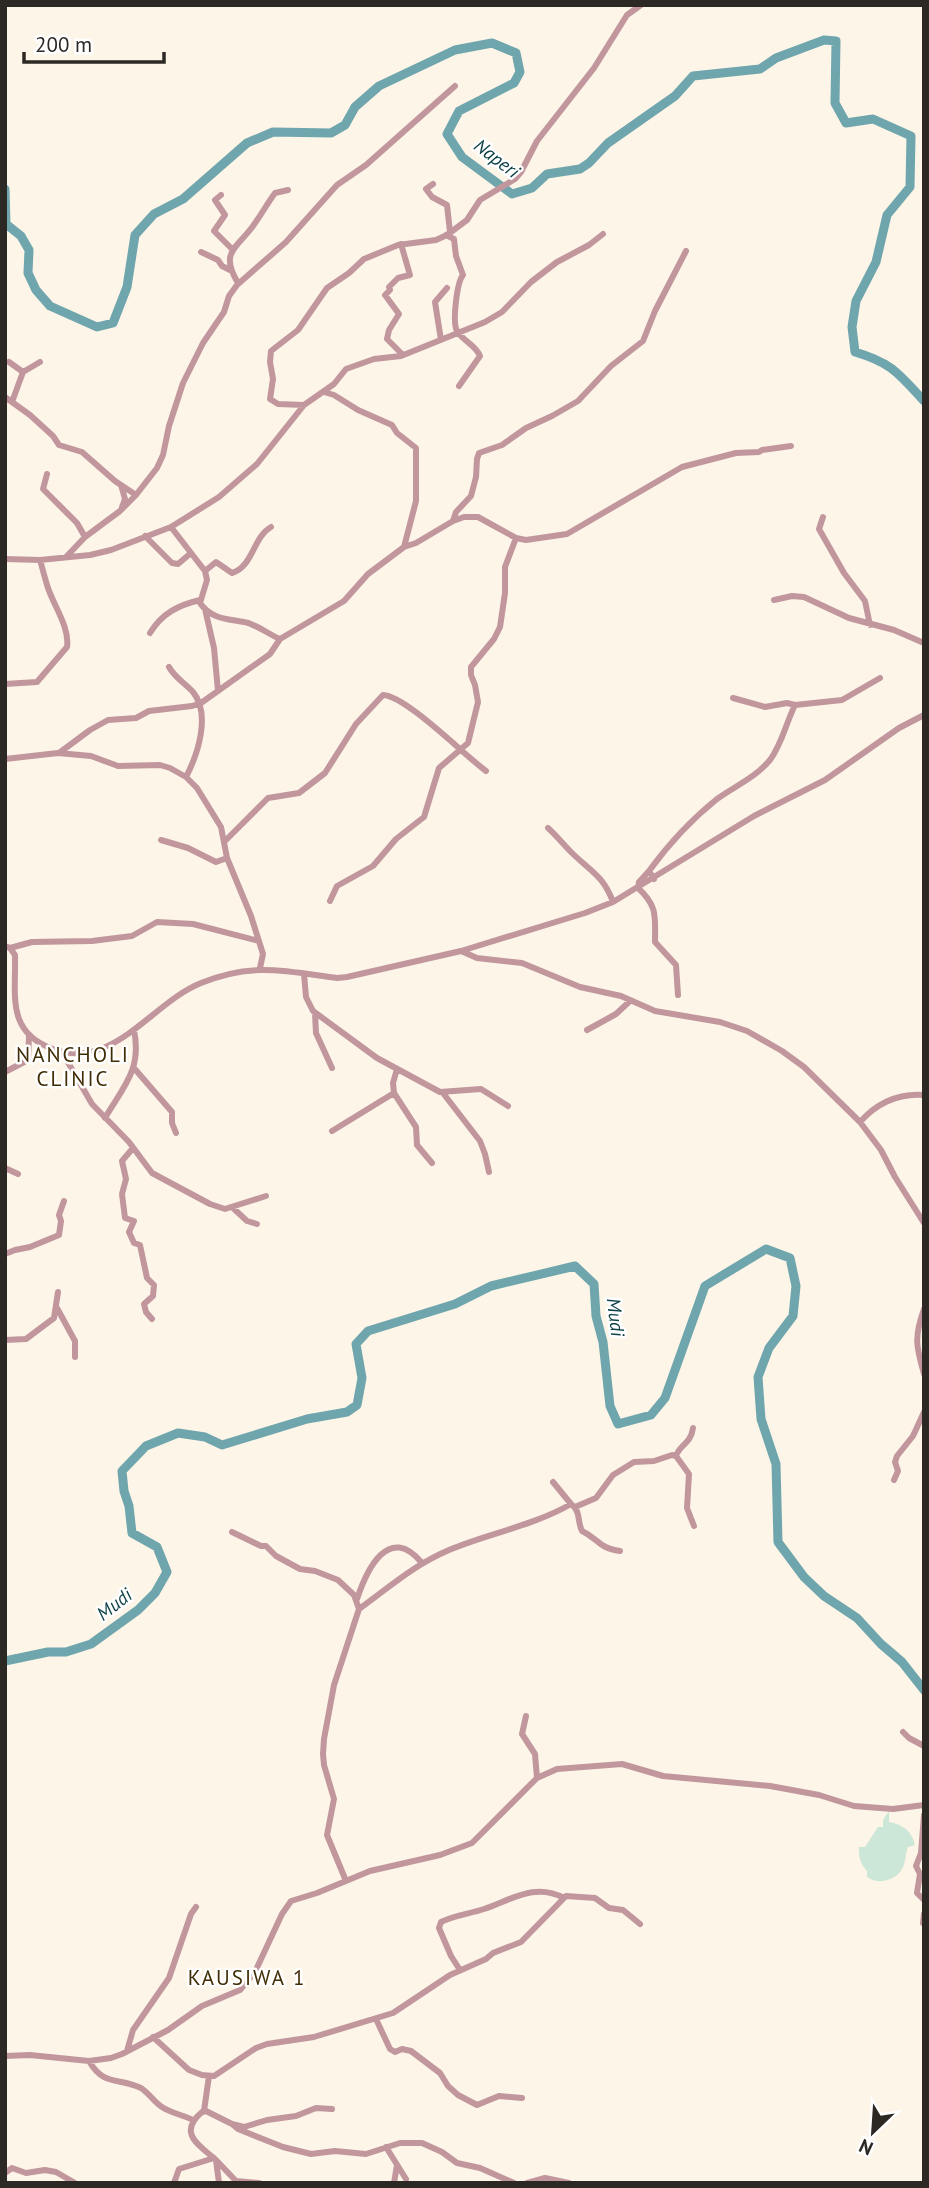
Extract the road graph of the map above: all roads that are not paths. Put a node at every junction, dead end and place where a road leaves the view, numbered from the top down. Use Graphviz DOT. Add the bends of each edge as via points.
graph roads {
  1 [pos="642,5"];
  2 [pos="455,86"];
  3 [pos="433,184"];
  4 [pos="288,190"];
  5 [pos="221,195"];
  6 [pos="448,234"];
  7 [pos="603,234"];
  8 [pos="401,244"];
  9 [pos="232,249"];
  10 [pos="687,251"];
  11 [pos="201,252"];
  12 [pos="230,270"];
  13 [pos="239,283"];
  14 [pos="447,288"];
  15 [pos="457,332"];
  16 [pos="442,340"];
  17 [pos="402,355"];
  18 [pos="9,362"];
  19 [pos="40,362"];
  20 [pos="23,372"];
  21 [pos="459,386"];
  22 [pos="324,392"];
  23 [pos="8,399"];
  24 [pos="304,405"];
  25 [pos="791,446"];
  26 [pos="47,474"];
  27 [pos="121,485"];
  28 [pos="136,495"];
  29 [pos="121,509"];
  30 [pos="823,517"];
  31 [pos="453,521"];
  32 [pos="171,527"];
  33 [pos="271,527"];
  34 [pos="145,536"];
  35 [pos="85,537"];
  36 [pos="516,538"];
  37 [pos="404,547"];
  38 [pos="191,553"];
  39 [pos="66,557"];
  40 [pos="5,559"];
  41 [pos="40,561"];
  42 [pos="205,571"];
  43 [pos="200,600"];
  44 [pos="774,600"];
  45 [pos="205,609"];
  46 [pos="870,625"];
  47 [pos="150,633"];
  48 [pos="280,639"];
  49 [pos="924,643"];
  50 [pos="169,667"];
  51 [pos="880,678"];
  52 [pos="5,684"];
  53 [pos="218,691"];
  54 [pos="733,698"];
  55 [pos="201,703"];
  56 [pos="795,705"];
  57 [pos="924,715"];
  58 [pos="460,750"];
  59 [pos="58,753"];
  60 [pos="5,760"];
  61 [pos="486,771"];
  62 [pos="186,777"];
  63 [pos="548,828"];
  64 [pos="161,840"];
  65 [pos="225,841"];
  66 [pos="227,858"];
  67 [pos="649,871"];
  68 [pos="653,879"];
  69 [pos="638,888"];
  70 [pos="330,901"];
  71 [pos="613,902"];
  72 [pos="259,941"];
  73 [pos="8,947"];
  74 [pos="461,951"];
  75 [pos="260,968"];
  76 [pos="304,974"];
  77 [pos="678,995"];
  78 [pos="630,1001"];
  79 [pos="315,1013"];
  80 [pos="134,1030"];
  81 [pos="587,1030"];
  82 [pos="29,1036"];
  83 [pos="62,1052"];
  84 [pos="134,1068"];
  85 [pos="332,1068"];
  86 [pos="397,1069"];
  87 [pos="5,1072"];
  88 [pos="394,1093"];
  89 [pos="443,1093"];
  90 [pos="924,1095"];
  91 [pos="508,1105"];
  92 [pos="105,1118"];
  93 [pos="860,1122"];
  94 [pos="332,1131"];
  95 [pos="176,1133"];
  96 [pos="133,1148"];
  97 [pos="432,1163"];
  98 [pos="5,1168"];
  99 [pos="489,1172"];
  100 [pos="18,1174"];
  101 [pos="266,1196"];
  102 [pos="64,1201"];
  103 [pos="233,1208"];
  104 [pos="922,1222"];
  105 [pos="257,1224"];
  106 [pos="5,1254"];
  107 [pos="58,1292"];
  108 [pos="57,1307"];
  109 [pos="924,1309"];
  110 [pos="152,1319"];
  111 [pos="5,1340"];
  112 [pos="75,1357"];
  113 [pos="924,1374"];
  114 [pos="924,1412"];
  115 [pos="693,1428"];
  116 [pos="676,1456"];
  117 [pos="894,1480"];
  118 [pos="552,1482"];
  119 [pos="573,1505"];
  120 [pos="694,1526"];
  121 [pos="232,1532"];
  122 [pos="620,1551"];
  123 [pos="422,1563"];
  124 [pos="357,1599"];
  125 [pos="359,1609"];
  126 [pos="526,1716"];
  127 [pos="903,1732"];
  128 [pos="924,1746"];
  129 [pos="537,1778"];
  130 [pos="924,1805"];
  131 [pos="924,1815"];
  132 [pos="346,1881"];
  133 [pos="564,1898"];
  134 [pos="924,1900"];
  135 [pos="196,1907"];
  136 [pos="924,1914"];
  137 [pos="923,1923"];
  138 [pos="640,1924"];
  139 [pos="460,1970"];
  140 [pos="376,2019"];
  141 [pos="153,2037"];
  142 [pos="127,2051"];
  143 [pos="5,2056"];
  144 [pos="89,2061"];
  145 [pos="209,2076"];
  146 [pos="522,2098"];
  147 [pos="332,2109"];
  148 [pos="204,2110"];
  149 [pos="193,2119"];
  150 [pos="232,2124"];
  151 [pos="386,2147"];
  152 [pos="215,2159"];
  153 [pos="397,2165"];
  154 [pos="5,2173"];
  155 [pos="406,2179"];
  156 [pos="75,2183"];
  157 [pos="174,2183"];
  158 [pos="219,2183"];
  159 [pos="259,2183"];
  160 [pos="394,2183"];
  161 [pos="514,2183"];
  162 [pos="527,2183"];
  163 [pos="569,2183"];
  1 -- 6 [label="street" via="628,15 537,141 521,172 480,200 467,220"];
  2 -- 13 [label="street" via="337,185 286,242"];
  3 -- 6 [label="street" via="426,189 447,205"];
  4 -- 9 [label="street" via="275,193"];
  5 -- 9 [label="street" via="215,200 225,215 214,231"];
  6 -- 8 [label="street"];
  6 -- 15 [label="street" via="454,239 463,275 454,317"];
  7 -- 15 [label="street" via="557,262 496,316"];
  8 -- 17 [label="street" via="410,275 398,278 386,295 399,314 387,339"];
  8 -- 24 [label="street" via="364,258 327,288 298,330 271,351 274,379 270,399 278,404"];
  9 -- 12 [label="street"];
  10 -- 31 [label="street" via="643,341 578,401 502,445 479,453 471,496"];
  11 -- 12 [label="street"];
  12 -- 13 [label="street"];
  13 -- 28 [label="street" via="183,383 157,468"];
  14 -- 16 [label="street" via="435,302"];
  15 -- 16 [label="street"];
  15 -- 21 [label="street" via="480,356"];
  16 -- 17 [label="street"];
  17 -- 22 [label="street" via="346,369"];
  18 -- 20 [label="street"];
  19 -- 20 [label="street"];
  20 -- 23 [label="street"];
  22 -- 24 [label="street"];
  22 -- 37 [label="street" via="392,425 416,448 416,501"];
  23 -- 27 [label="street" via="59,445 82,452"];
  24 -- 32 [label="street" via="257,464 219,497"];
  25 -- 36 [label="street" via="736,453 682,467 567,534"];
  26 -- 35 [label="street" via="43,489"];
  27 -- 28 [label="street"];
  27 -- 29 [label="street" via="125,499"];
  28 -- 29 [label="street"];
  29 -- 35 [label="street"];
  30 -- 46 [label="street" via="819,529 865,601"];
  31 -- 36 [label="street" via="478,517"];
  31 -- 37 [label="street"];
  32 -- 34 [label="street"];
  32 -- 38 [label="street"];
  33 -- 42 [label="street" via="235,574 216,562"];
  34 -- 38 [label="street" via="172,564"];
  34 -- 39 [label="street" via="111,550"];
  35 -- 39 [label="street"];
  36 -- 58 [label="street" via="505,568 500,626 471,667 478,702 468,743"];
  37 -- 48 [label="street" via="368,574 344,601"];
  38 -- 42 [label="street"];
  39 -- 41 [label="street"];
  40 -- 41 [label="street"];
  41 -- 52 [label="street" via="67,647 37,681"];
  42 -- 43 [label="street" via="207,580"];
  43 -- 45 [label="street"];
  43 -- 47 [label="street" via="173,609"];
  44 -- 46 [label="street" via="804,597"];
  45 -- 48 [label="street"];
  45 -- 53 [label="street"];
  46 -- 49 [label="street"];
  48 -- 53 [label="street" via="270,654"];
  50 -- 55 [label="street"];
  51 -- 56 [label="street" via="842,700"];
  53 -- 55 [label="street"];
  54 -- 56 [label="street" via="765,707"];
  55 -- 59 [label="street" via="108,720"];
  55 -- 62 [label="street" via="198,750"];
  56 -- 67 [label="street" via="771,758 702,813"];
  57 -- 68 [label="street" via="825,780"];
  58 -- 61 [label="street"];
  58 -- 65 [label="street" via="415,712 383,695 356,724 325,773 299,793 268,797"];
  58 -- 70 [label="street" via="439,768 424,817 396,839 373,866 337,886"];
  59 -- 60 [label="street"];
  59 -- 62 [label="street" via="118,766 160,765"];
  62 -- 65 [label="street" via="215,814"];
  63 -- 71 [label="street" via="605,883"];
  64 -- 66 [label="street" via="216,862"];
  65 -- 66 [label="street"];
  66 -- 72 [label="street"];
  67 -- 68 [label="street"];
  67 -- 69 [label="street"];
  68 -- 69 [label="street"];
  69 -- 71 [label="street"];
  69 -- 77 [label="street" via="653,905 655,942 677,970"];
  71 -- 74 [label="street"];
  72 -- 73 [label="street" via="193,924 157,922 121,937"];
  72 -- 75 [label="street" via="263,954"];
  73 -- 82 [label="street" via="15,955 18,1015"];
  74 -- 76 [label="street" via="347,977"];
  74 -- 78 [label="street" via="477,958 522,963"];
  75 -- 76 [label="street"];
  75 -- 80 [label="street" via="203,982"];
  76 -- 79 [label="street" via="306,997"];
  78 -- 81 [label="street"];
  78 -- 93 [label="street" via="654,1011 702,1017 747,1031 804,1067"];
  79 -- 85 [label="street" via="316,1032"];
  79 -- 86 [label="street"];
  80 -- 83 [label="street" via="90,1053"];
  80 -- 84 [label="street"];
  82 -- 83 [label="street"];
  82 -- 87 [label="street" via="28,1060"];
  83 -- 92 [label="street"];
  84 -- 92 [label="street"];
  84 -- 95 [label="street" via="172,1112"];
  86 -- 88 [label="street"];
  86 -- 89 [label="street"];
  88 -- 94 [label="street"];
  88 -- 97 [label="street" via="416,1127 416,1145"];
  89 -- 91 [label="street" via="481,1089"];
  89 -- 99 [label="street" via="480,1141"];
  90 -- 93 [label="street" via="890,1100"];
  92 -- 96 [label="street"];
  93 -- 104 [label="street"];
  96 -- 103 [label="street" via="152,1173 210,1204"];
  96 -- 110 [label="street" via="122,1161 126,1179 122,1194 125,1218 134,1221 129,1232 154,1285 153,1296 144,1304"];
  98 -- 100 [label="street"];
  101 -- 103 [label="street"];
  102 -- 106 [label="street" via="59,1235"];
  103 -- 105 [label="street"];
  107 -- 108 [label="street"];
  108 -- 111 [label="street" via="54,1318 26,1339"];
  108 -- 112 [label="street" via="75,1341"];
  109 -- 113 [label="street" via="915,1338"];
  114 -- 117 [label="street" via="897,1456"];
  115 -- 116 [label="street" via="690,1440"];
  116 -- 119 [label="street" via="634,1462 612,1475 596,1498"];
  116 -- 120 [label="street" via="689,1474 687,1508"];
  118 -- 119 [label="street"];
  119 -- 122 [label="street" via="582,1531 600,1545"];
  119 -- 123 [label="street"];
  121 -- 124 [label="street" via="266,1546 300,1569 338,1580"];
  123 -- 124 [label="street" via="402,1548 388,1548 372,1567"];
  123 -- 125 [label="street"];
  124 -- 125 [label="street"];
  125 -- 132 [label="street" via="334,1685 323,1754 334,1799 327,1835"];
  126 -- 129 [label="street" via="522,1734 535,1754"];
  127 -- 128 [label="street"];
  129 -- 130 [label="street" via="557,1769 616,1763 663,1776 770,1786 854,1807"];
  129 -- 132 [label="street" via="472,1843"];
  131 -- 134 [label="street" via="921,1858 916,1866 920,1874 917,1893"];
  132 -- 141 [label="street" via="291,1901 255,1972 240,1990 202,2006"];
  133 -- 138 [label="street" via="595,1898 609,1908 623,1910"];
  133 -- 139 [label="street" via="521,1942"];
  133 -- 139 [label="street" via="546,1891 520,1894 441,1923 439,1928"];
  135 -- 142 [label="street" via="169,1978 133,2030"];
  136 -- 137 [label="street"];
  139 -- 140 [label="street"];
  140 -- 145 [label="street" via="314,2037 267,2044"];
  140 -- 146 [label="street" via="390,2049 411,2051 466,2100 477,2105 499,2096"];
  141 -- 142 [label="street"];
  141 -- 145 [label="street" via="189,2070"];
  142 -- 144 [label="street"];
  143 -- 144 [label="street"];
  144 -- 149 [label="street" via="111,2082 124,2081 143,2089 162,2107"];
  145 -- 148 [label="street"];
  147 -- 150 [label="street" via="316,2108 248,2126"];
  148 -- 149 [label="street"];
  148 -- 150 [label="street"];
  149 -- 152 [label="street" via="191,2135"];
  150 -- 151 [label="street" via="311,2154 366,2154"];
  151 -- 153 [label="street"];
  151 -- 161 [label="street" via="422,2143 457,2164"];
  152 -- 157 [label="street" via="179,2169"];
  152 -- 158 [label="street"];
  152 -- 159 [label="street" via="236,2181"];
  153 -- 155 [label="street"];
  153 -- 160 [label="street"];
  154 -- 156 [label="street" via="12,2168 26,2173 56,2172"];
  162 -- 163 [label="street" via="545,2178"];
}
